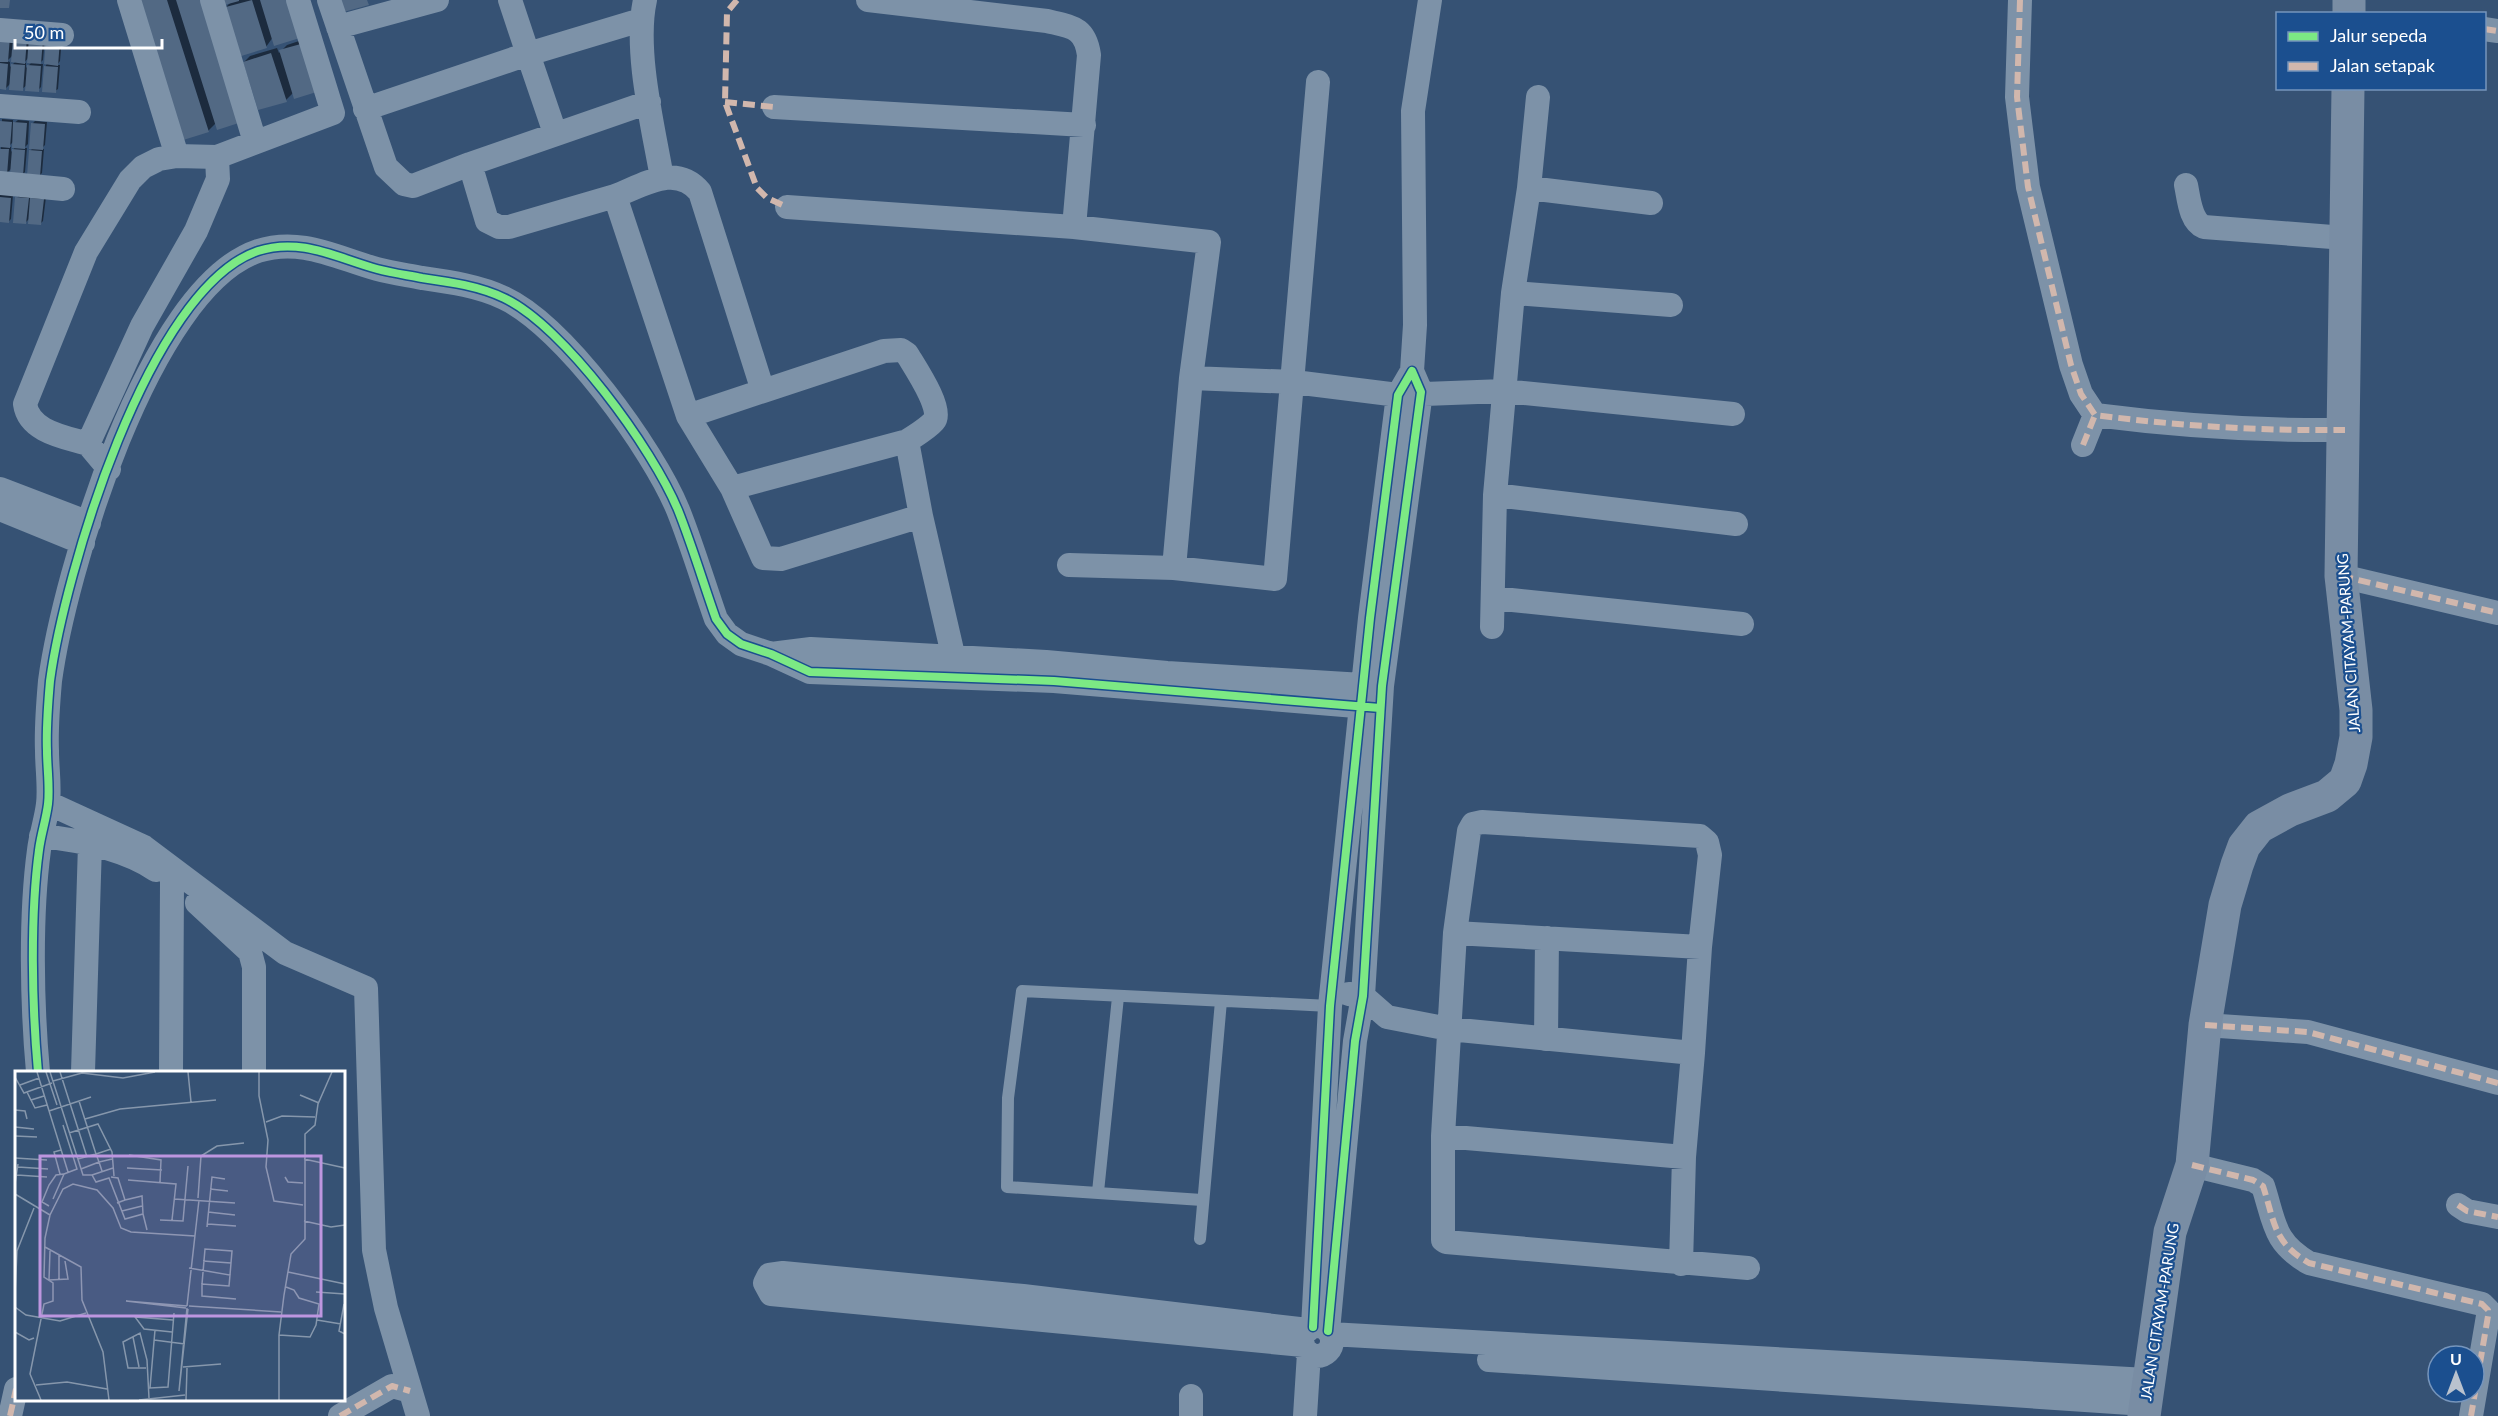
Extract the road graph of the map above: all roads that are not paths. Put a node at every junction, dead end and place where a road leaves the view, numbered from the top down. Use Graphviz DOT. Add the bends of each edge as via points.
graph roads {
  1 [pos="129,0"];
  2 [pos="212,0"];
  3 [pos="298,0"];
  4 [pos="329,0"];
  5 [pos="510,0"];
  6 [pos="868,0"];
  7 [pos="1430,0"];
  8 [pos="2020,0"];
  9 [pos="426,2"];
  10 [pos="643,10"];
  11 [pos="338,27"];
  12 [pos="0,30"];
  13 [pos="62,35"];
  14 [pos="528,54"];
  15 [pos="1318,82"];
  16 [pos="2348,90"];
  17 [pos="1538,97"];
  18 [pos="649,102"];
  19 [pos="0,106"];
  20 [pos="774,107"];
  21 [pos="364,109"];
  22 [pos="79,112"];
  23 [pos="1084,125"];
  24 [pos="555,133"];
  25 [pos="255,142"];
  26 [pos="177,156"];
  27 [pos="217,157"];
  28 [pos="470,164"];
  29 [pos="662,178"];
  30 [pos="0,183"];
  31 [pos="2186,185"];
  32 [pos="1529,188"];
  33 [pos="63,189"];
  34 [pos="615,196"];
  35 [pos="1652,203"];
  36 [pos="787,207"];
  37 [pos="1074,227"];
  38 [pos="2345,238"];
  39 [pos="1513,293"];
  40 [pos="1671,305"];
  41 [pos="1191,378"];
  42 [pos="1294,382"];
  43 [pos="1410,386"];
  44 [pos="763,391"];
  45 [pos="1504,391"];
  46 [pos="1733,414"];
  47 [pos="2095,415"];
  48 [pos="688,416"];
  49 [pos="2345,430"];
  50 [pos="908,441"];
  51 [pos="88,444"];
  52 [pos="2083,445"];
  53 [pos="109,470"];
  54 [pos="732,488"];
  55 [pos="0,489"];
  56 [pos="1495,495"];
  57 [pos="0,508"];
  58 [pos="921,516"];
  59 [pos="1736,524"];
  60 [pos="86,533"];
  61 [pos="1069,565"];
  62 [pos="1174,568"];
  63 [pos="2341,576"];
  64 [pos="1493,598"];
  65 [pos="2498,613"];
  66 [pos="1742,624"];
  67 [pos="1492,627"];
  68 [pos="771,654"];
  69 [pos="954,659"];
  70 [pos="1372,696"];
  71 [pos="48,803"];
  72 [pos="41,836"];
  73 [pos="90,844"];
  74 [pos="172,882"];
  75 [pos="1455,933"];
  76 [pos="1547,938"];
  77 [pos="1700,947"];
  78 [pos="1363,996"];
  79 [pos="1118,997"];
  80 [pos="1331,999"];
  81 [pos="1221,1000"];
  82 [pos="1387,1017"];
  83 [pos="2205,1026"];
  84 [pos="1449,1029"];
  85 [pos="1546,1039"];
  86 [pos="1330,1040"];
  87 [pos="1355,1041"];
  88 [pos="1693,1053"];
  89 [pos="38,1071"];
  90 [pos="83,1071"];
  91 [pos="171,1071"];
  92 [pos="254,1071"];
  93 [pos="2498,1083"];
  94 [pos="1443,1136"];
  95 [pos="1684,1156"];
  96 [pos="2192,1165"];
  97 [pos="1098,1192"];
  98 [pos="1202,1200"];
  99 [pos="2457,1205"];
  100 [pos="2498,1217"];
  101 [pos="1200,1239"];
  102 [pos="1681,1264"];
  103 [pos="1748,1268"];
  104 [pos="1318,1340"];
  105 [pos="410,1391"];
  106 [pos="15,1393"];
  107 [pos="2145,1400"];
  108 [pos="9,1416"];
  109 [pos="340,1416"];
  110 [pos="418,1416"];
  111 [pos="1305,1416"];
  112 [pos="1319,1416"];
  113 [pos="2471,1416"];
  1 -- 26 [label="street"];
  2 -- 25 [label="street"];
  3 -- 25 [label="street" via="333,113"];
  4 -- 11 [label="street"];
  5 -- 14 [label="street"];
  6 -- 23 [label="street" via="1047,21 1081,32 1089,55"];
  7 -- 43 [label="street" via="1413,111 1415,326"];
  8 -- 47 [label="street" via="2017,97 2028,187 2071,365 2081,394"];
  9 -- 11 [label="street"];
  10 -- 14 [label="street"];
  10 -- 18 [label="street"];
  11 -- 21 [label="street"];
  12 -- 13 [label="street"];
  14 -- 21 [label="street"];
  14 -- 24 [label="street"];
  15 -- 42 [label="street"];
  16 -- 38 [label="main road, JALAN CITAYAM-PARUNG"];
  17 -- 32 [label="street"];
  18 -- 24 [label="street"];
  18 -- 29 [label="street"];
  19 -- 22 [label="street"];
  20 -- 23 [label="street"];
  21 -- 28 [label="street" via="386,167 405,184 413,186"];
  23 -- 37 [label="street"];
  24 -- 28 [label="street"];
  25 -- 27 [label="street"];
  26 -- 27 [label="street"];
  26 -- 51 [label="street" via="143,167 130,180 86,252 27,394 26,412 35,424"];
  27 -- 51 [label="street" via="218,179 196,231 142,326"];
  28 -- 34 [label="street" via="487,221 499,227 521,225"];
  29 -- 34 [label="street"];
  29 -- 44 [label="street" via="691,181 700,192"];
  30 -- 33 [label="street"];
  31 -- 38 [label="street" via="2194,217 2204,227"];
  32 -- 35 [label="street"];
  32 -- 39 [label="street"];
  34 -- 48 [label="street"];
  36 -- 37 [label="street"];
  37 -- 41 [label="street" via="1209,242"];
  38 -- 49 [label="main road, JALAN CITAYAM-PARUNG"];
  39 -- 40 [label="street"];
  39 -- 45 [label="street"];
  41 -- 42 [label="street"];
  41 -- 62 [label="street"];
  42 -- 43 [label="street"];
  42 -- 62 [label="street" via="1275,579"];
  43 -- 45 [label="street"];
  43 -- 70 [label="street"];
  44 -- 48 [label="street"];
  44 -- 50 [label="street" via="884,351 901,350 908,354 937,414 935,420"];
  45 -- 46 [label="street"];
  45 -- 56 [label="street"];
  47 -- 49 [label="street" via="2260,431"];
  47 -- 52 [label="street"];
  48 -- 54 [label="street"];
  49 -- 63 [label="main road, JALAN CITAYAM-PARUNG"];
  50 -- 54 [label="street"];
  50 -- 58 [label="street"];
  51 -- 53 [label="street"];
  53 -- 60 [label="street"];
  53 -- 68 [label="street" via="134,403 163,348 204,289 240,259 277,246 298,246 377,269 468,286 507,299 572,354 599,386 664,480 716,619 741,644"];
  54 -- 58 [label="street" via="763,558 768,559 781,559"];
  55 -- 60 [label="street"];
  56 -- 59 [label="street"];
  56 -- 64 [label="street"];
  57 -- 60 [label="street"];
  58 -- 69 [label="street"];
  60 -- 71 [label="street" via="50,681 46,729"];
  61 -- 62 [label="street"];
  63 -- 65 [label="street"];
  63 -- 83 [label="main road, JALAN CITAYAM-PARUNG" via="2356,710 2351,764 2345,781 2327,796 2259,827 2244,846 2225,905"];
  64 -- 66 [label="street"];
  64 -- 67 [label="street"];
  68 -- 69 [label="street" via="811,649"];
  68 -- 70 [label="street" via="810,672"];
  69 -- 70 [label="street" via="1046,662"];
  70 -- 78 [label="street"];
  70 -- 80 [label="street"];
  71 -- 72 [label="street"];
  71 -- 105 [label="street" via="144,847 285,953 366,988 374,1250"];
  72 -- 73 [label="street"];
  72 -- 89 [label="street" via="35,919"];
  73 -- 74 [label="street" via="148,865"];
  73 -- 90 [label="street"];
  74 -- 91 [label="street"];
  74 -- 92 [label="street" via="250,952 254,967"];
  75 -- 76 [label="street"];
  75 -- 77 [label="street" via="1469,831 1473,824 1494,823 1700,836 1707,842 1710,855"];
  75 -- 84 [label="street"];
  76 -- 77 [label="street"];
  76 -- 85 [label="street"];
  77 -- 88 [label="street"];
  78 -- 80 [label="street"];
  78 -- 82 [label="street"];
  78 -- 87 [label="street"];
  79 -- 81 [label="lane"];
  79 -- 97 [label="lane"];
  79 -- 97 [label="lane" via="1022,991 1008,1098 1007,1187"];
  80 -- 81 [label="lane"];
  80 -- 86 [label="street"];
  81 -- 98 [label="lane"];
  82 -- 84 [label="street"];
  82 -- 87 [label="street"];
  83 -- 93 [label="street" via="2308,1032"];
  83 -- 96 [label="main road, JALAN CITAYAM-PARUNG"];
  84 -- 85 [label="street"];
  84 -- 94 [label="street"];
  85 -- 88 [label="street"];
  86 -- 87 [label="street"];
  86 -- 104 [label="street"];
  87 -- 104 [label="street"];
  88 -- 95 [label="street"];
  94 -- 95 [label="street"];
  94 -- 102 [label="street" via="1446,1242"];
  95 -- 102 [label="street"];
  96 -- 107 [label="main road, JALAN CITAYAM-PARUNG" via="2170,1232"];
  96 -- 113 [label="street" via="2263,1186 2277,1234 2294,1254 2309,1263 2481,1304 2488,1310"];
  97 -- 98 [label="lane"];
  98 -- 101 [label="lane"];
  99 -- 100 [label="street"];
  102 -- 103 [label="street"];
  104 -- 104 [label="street" via="1023,1296 783,1273 769,1275 765,1283 771,1294"];
  104 -- 107 [label="street"];
  104 -- 111 [label="street"];
  104 -- 112 [label="street"];
  105 -- 109 [label="street" via="392,1386"];
  105 -- 110 [label="street"];
  106 -- 108 [label="street"];
}
